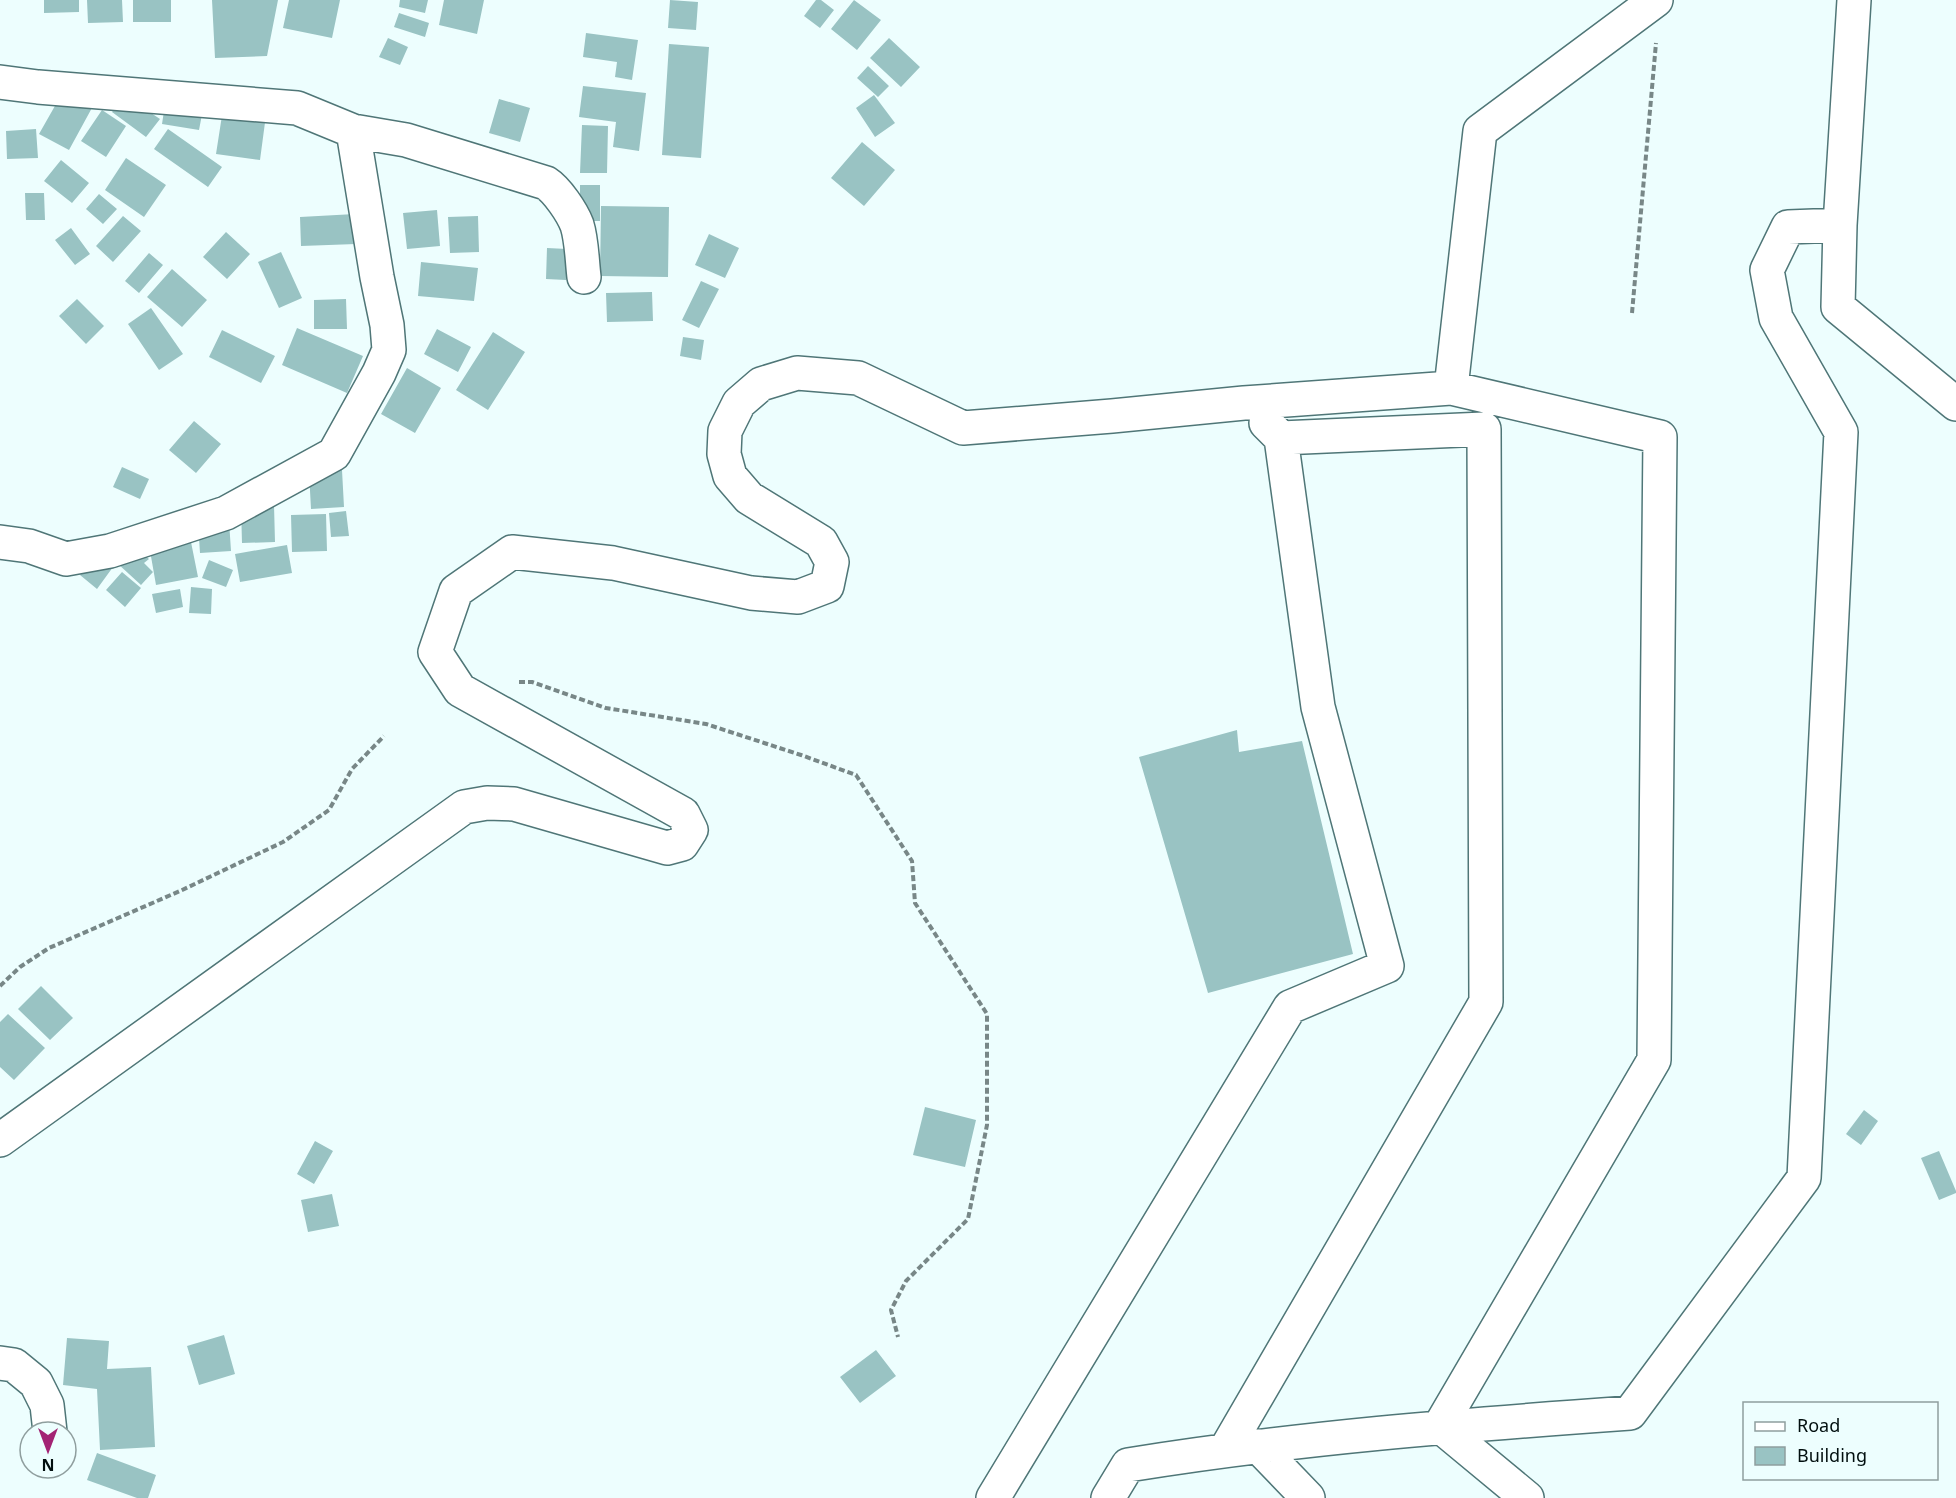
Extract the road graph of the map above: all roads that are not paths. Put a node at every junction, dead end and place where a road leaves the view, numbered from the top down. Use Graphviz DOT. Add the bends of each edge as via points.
graph roads {
  1 [pos="1656,0"];
  2 [pos="1854,0"];
  3 [pos="0,82"];
  4 [pos="353,131"];
  5 [pos="1840,225"];
  6 [pos="584,277"];
  7 [pos="1451,388"];
  8 [pos="1244,403"];
  9 [pos="1956,404"];
  10 [pos="1281,438"];
  11 [pos="0,542"];
  12 [pos="0,1140"];
  13 [pos="0,1363"];
  14 [pos="49,1420"];
  15 [pos="1440,1426"];
  16 [pos="1258,1446"];
  17 [pos="1226,1449"];
  18 [pos="993,1498"];
  19 [pos="1108,1498"];
  20 [pos="1308,1498"];
  21 [pos="1527,1498"];
  1 -- 7 [label="street" via="1480,131"];
  2 -- 5 [label="street"];
  3 -- 4 [label="street" via="297,108"];
  4 -- 6 [label="street" via="406,140 546,183 577,225"];
  4 -- 11 [label="street" via="389,350 334,454 226,513 110,551 66,560 29,546"];
  5 -- 9 [label="street" via="1838,306"];
  5 -- 15 [label="street" via="1788,227 1767,270 1776,318 1841,432 1804,1178 1630,1413"];
  7 -- 8 [label="street"];
  7 -- 15 [label="street" via="1660,437 1654,1060"];
  8 -- 10 [label="street"];
  8 -- 12 [label="street" via="963,428 858,378 797,374 760,384 739,403 725,431 724,454 730,476 750,498 821,542 832,562 827,586 798,597 751,593 612,563 512,552 456,591 435,652 460,690 683,814 692,830 682,844 667,848 514,804 464,807"];
  10 -- 17 [label="street" via="1484,429 1486,1002"];
  10 -- 18 [label="street" via="1318,706 1387,966 1290,1007"];
  13 -- 14 [label="street" via="14,1365 36,1383 47,1405"];
  15 -- 16 [label="street"];
  15 -- 21 [label="street"];
  16 -- 17 [label="street"];
  16 -- 20 [label="street"];
  17 -- 19 [label="street" via="1128,1465"];
}
